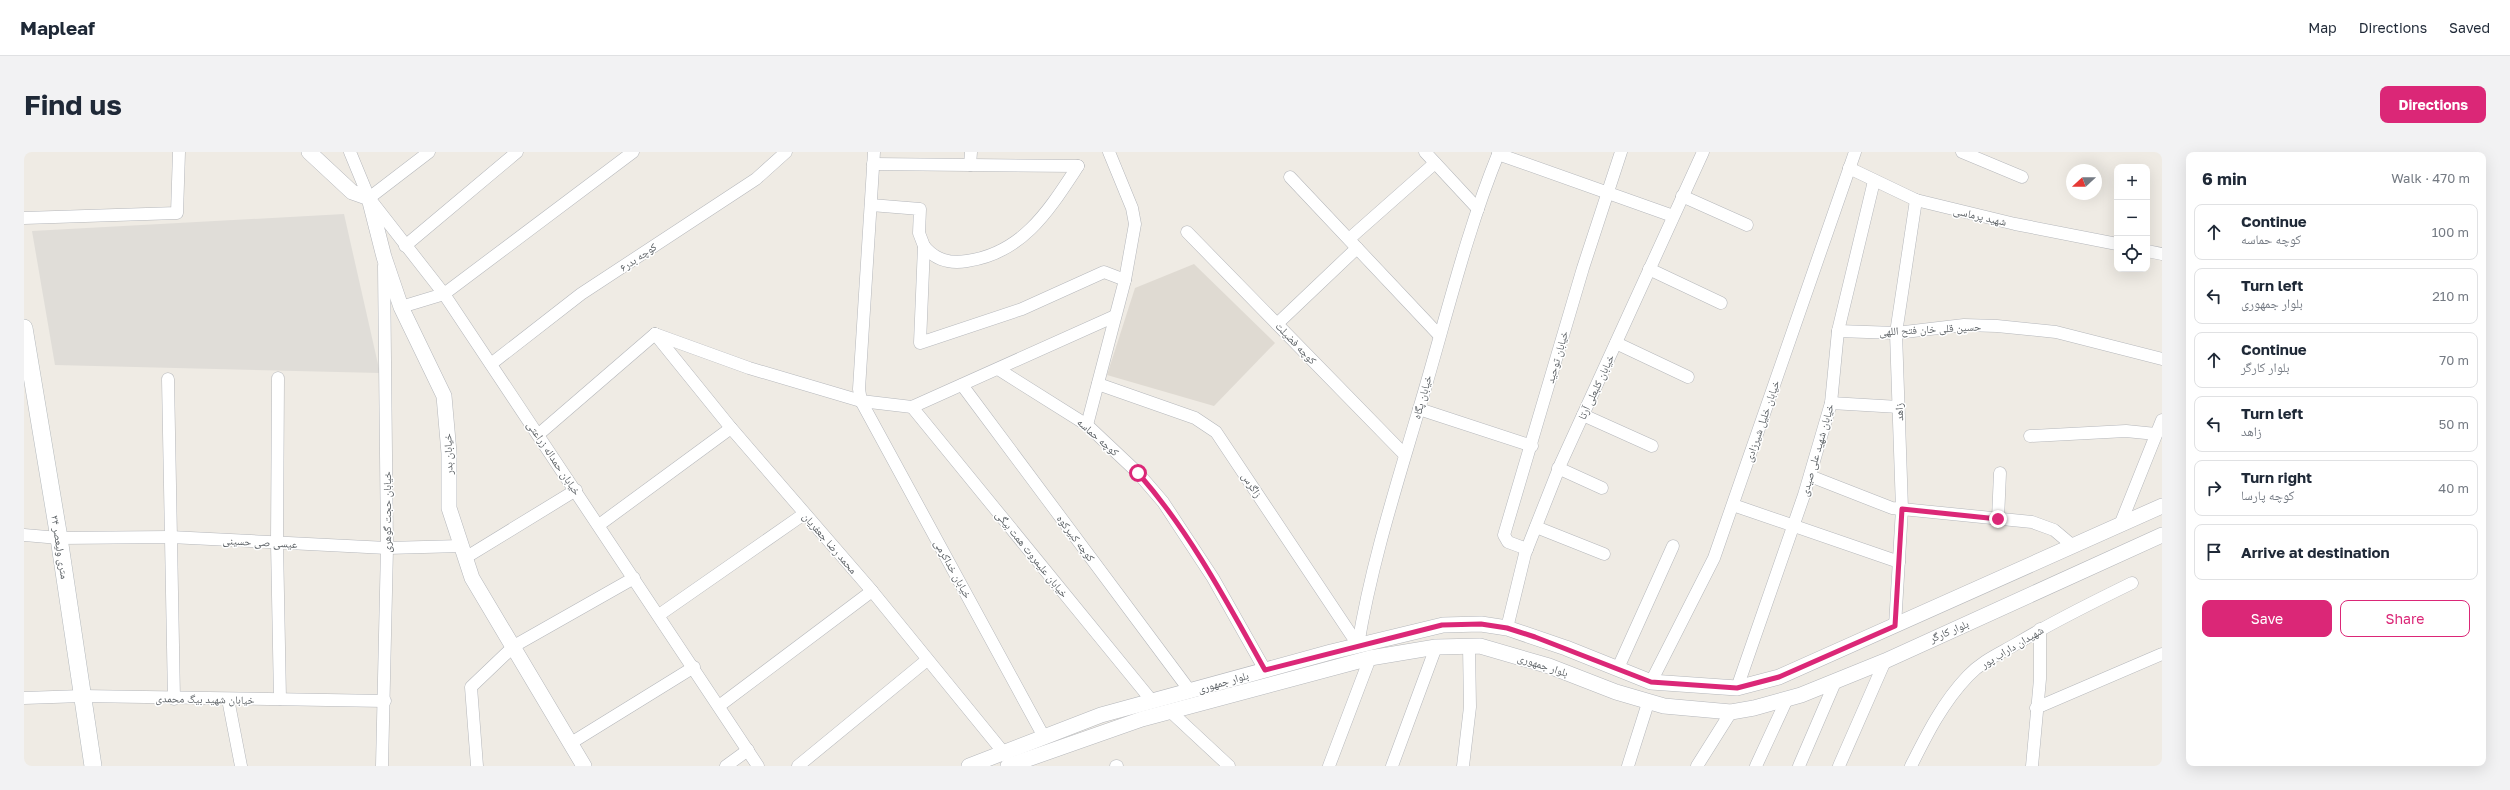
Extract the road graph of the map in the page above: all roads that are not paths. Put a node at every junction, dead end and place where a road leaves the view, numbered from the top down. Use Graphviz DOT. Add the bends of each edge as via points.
graph roads {
  1 [pos="179,152"];
  2 [pos="309,152"];
  3 [pos="350,152"];
  4 [pos="429,152"];
  5 [pos="517,152"];
  6 [pos="633,152"];
  7 [pos="786,152"];
  8 [pos="971,152"];
  9 [pos="1109,152"];
  10 [pos="1425,152"];
  11 [pos="1621,152"];
  12 [pos="1703,152"];
  13 [pos="1855,152"];
  14 [pos="1962,152"];
  15 [pos="1498,153"];
  16 [pos="505,155"];
  17 [pos="873,158"];
  18 [pos="1435,163"];
  19 [pos="970,165"];
  20 [pos="1849,168"];
  21 [pos="1290,177"];
  22 [pos="2022,177"];
  23 [pos="1874,180"];
  24 [pos="1608,192"];
  25 [pos="1682,196"];
  26 [pos="369,198"];
  27 [pos="1916,200"];
  28 [pos="871,204"];
  29 [pos="1478,210"];
  30 [pos="1673,216"];
  31 [pos="24,218"];
  32 [pos="1747,225"];
  33 [pos="1187,232"];
  34 [pos="1353,243"];
  35 [pos="2114,243"];
  36 [pos="405,246"];
  37 [pos="924,246"];
  38 [pos="2150,252"];
  39 [pos="2162,254"];
  40 [pos="384,257"];
  41 [pos="1649,269"];
  42 [pos="1125,280"];
  43 [pos="444,294"];
  44 [pos="1721,304"];
  45 [pos="401,307"];
  46 [pos="1115,316"];
  47 [pos="1276,324"];
  48 [pos="24,328"];
  49 [pos="1838,331"];
  50 [pos="1896,333"];
  51 [pos="655,334"];
  52 [pos="1439,335"];
  53 [pos="1616,343"];
  54 [pos="2162,359"];
  55 [pos="491,364"];
  56 [pos="998,369"];
  57 [pos="1688,376"];
  58 [pos="278,378"];
  59 [pos="168,379"];
  60 [pos="1098,384"];
  61 [pos="962,385"];
  62 [pos="861,401"];
  63 [pos="1831,403"];
  64 [pos="912,407"];
  65 [pos="1898,407"];
  66 [pos="1419,409"];
  67 [pos="1583,415"];
  68 [pos="2162,420"];
  69 [pos="1087,425"];
  70 [pos="731,428"];
  71 [pos="539,434"];
  72 [pos="2156,434"];
  73 [pos="2030,436"];
  74 [pos="1532,446"];
  75 [pos="1652,446"];
  76 [pos="1404,454"];
  77 [pos="1558,468"];
  78 [pos="2000,473"];
  79 [pos="1810,476"];
  80 [pos="1602,488"];
  81 [pos="576,490"];
  82 [pos="1733,505"];
  83 [pos="2162,506"];
  84 [pos="1902,509"];
  85 [pos="804,514"];
  86 [pos="1998,519"];
  87 [pos="599,525"];
  88 [pos="1794,525"];
  89 [pos="2120,525"];
  90 [pos="1536,527"];
  91 [pos="24,535"];
  92 [pos="2162,535"];
  93 [pos="170,537"];
  94 [pos="59,538"];
  95 [pos="277,543"];
  96 [pos="1673,546"];
  97 [pos="2073,546"];
  98 [pos="387,548"];
  99 [pos="1527,549"];
  100 [pos="463,552"];
  101 [pos="1604,554"];
  102 [pos="1899,562"];
  103 [pos="634,578"];
  104 [pos="2132,582"];
  105 [pos="872,591"];
  106 [pos="659,615"];
  107 [pos="1473,624"];
  108 [pos="1895,626"];
  109 [pos="1507,628"];
  110 [pos="2040,629"];
  111 [pos="1358,645"];
  112 [pos="514,646"];
  113 [pos="1469,646"];
  114 [pos="1436,647"];
  115 [pos="2162,654"];
  116 [pos="1370,658"];
  117 [pos="927,660"];
  118 [pos="1885,661"];
  119 [pos="694,667"];
  120 [pos="1618,668"];
  121 [pos="1265,670"];
  122 [pos="1836,680"];
  123 [pos="1651,682"];
  124 [pos="1737,688"];
  125 [pos="1190,691"];
  126 [pos="82,696"];
  127 [pos="24,698"];
  128 [pos="174,699"];
  129 [pos="228,699"];
  130 [pos="280,699"];
  131 [pos="1787,699"];
  132 [pos="385,701"];
  133 [pos="1152,701"];
  134 [pos="1648,703"];
  135 [pos="719,706"];
  136 [pos="2036,708"];
  137 [pos="1171,712"];
  138 [pos="1732,712"];
  139 [pos="1044,737"];
  140 [pos="571,743"];
  141 [pos="748,750"];
  142 [pos="1050,751"];
  143 [pos="1006,759"];
  144 [pos="93,766"];
  145 [pos="241,766"];
  146 [pos="382,766"];
  147 [pos="477,766"];
  148 [pos="584,766"];
  149 [pos="726,766"];
  150 [pos="758,766"];
  151 [pos="798,766"];
  152 [pos="969,766"];
  153 [pos="1229,766"];
  154 [pos="1329,766"];
  155 [pos="1392,766"];
  156 [pos="1463,766"];
  157 [pos="1628,766"];
  158 [pos="1697,766"];
  159 [pos="1756,766"];
  160 [pos="1799,766"];
  161 [pos="1839,766"];
  162 [pos="1911,766"];
  163 [pos="2032,766"];
  1 -- 31 [label="street" via="177,213"];
  2 -- 26 [label="street" via="352,192"];
  3 -- 26 [label="street, خیابان حمداله زراعتی"];
  4 -- 26 [label="street"];
  5 -- 16 [label="street"];
  6 -- 43 [label="street"];
  7 -- 55 [label="street, کوچه بدر۶" via="756,179 581,294"];
  8 -- 19 [label="street"];
  9 -- 42 [label="street" via="1132,208 1135,224"];
  10 -- 18 [label="street"];
  11 -- 24 [label="street, خیابان توحید"];
  12 -- 25 [label="street, خیابان کلبعلی آرتا"];
  13 -- 20 [label="street, خیابان خلیل شیرزادی"];
  14 -- 22 [label="street"];
  15 -- 24 [label="street"];
  15 -- 29 [label="street, خیابان پگاه"];
  16 -- 36 [label="street"];
  17 -- 19 [label="street"];
  17 -- 28 [label="street"];
  18 -- 29 [label="street"];
  18 -- 34 [label="street"];
  19 -- 37 [label="street" via="1078,166 1053,204 1014,245 1001,252 957,263 933,257"];
  20 -- 23 [label="street, شهید پرماسی"];
  20 -- 82 [label="street, خیابان خلیل شیرزادی"];
  21 -- 34 [label="street"];
  23 -- 27 [label="street, شهید پرماسی"];
  23 -- 49 [label="street, خیابان شهید علی صیدی"];
  24 -- 30 [label="street"];
  24 -- 74 [label="street, خیابان توحید" via="1583,268"];
  25 -- 30 [label="street, خیابان کلبعلی آرتا"];
  25 -- 32 [label="street"];
  26 -- 36 [label="street, خیابان حمداله زراعتی"];
  26 -- 40 [label="street, خیابان بدر"];
  27 -- 35 [label="street, شهید پرماسی" via="2015,224"];
  27 -- 50 [label="street, زاهد"];
  28 -- 37 [label="street" via="920,209 919,233"];
  28 -- 62 [label="street" via="859,389"];
  29 -- 52 [label="street, خیابان پگاه"];
  30 -- 41 [label="street, خیابان کلبعلی آرتا"];
  33 -- 47 [label="street, کوچه فضیلت"];
  34 -- 47 [label="street"];
  34 -- 52 [label="street"];
  36 -- 43 [label="street, خیابان حمداله زراعتی"];
  37 -- 42 [label="street" via="920,344 1022,309 1104,272"];
  38 -- 39 [label="street"];
  40 -- 45 [label="street, خیابان بدر"];
  40 -- 98 [label="street, خیابان حجت گوهری"];
  41 -- 44 [label="street"];
  41 -- 53 [label="street, خیابان کلبعلی آرتا"];
  42 -- 46 [label="street"];
  43 -- 45 [label="street"];
  43 -- 55 [label="street, خیابان حمداله زراعتی"];
  45 -- 100 [label="street, خیابان بدر" via="444,396 449,453 449,508"];
  46 -- 56 [label="street"];
  46 -- 60 [label="street"];
  47 -- 76 [label="street, کوچه فضیلت"];
  48 -- 94 [label="main road, ۲۴ متری ولیعصر"];
  49 -- 50 [label="street, حسین قلی خان فتح اللهی"];
  49 -- 63 [label="street, خیابان شهید علی صیدی"];
  50 -- 54 [label="street, حسین قلی خان فتح اللهی" via="1964,325 1997,326 2056,332"];
  50 -- 65 [label="street, زاهد"];
  51 -- 62 [label="street" via="749,368"];
  51 -- 70 [label="street, محمد رضا جعفریان"];
  51 -- 71 [label="street"];
  52 -- 66 [label="street, خیابان پگاه"];
  53 -- 57 [label="street"];
  53 -- 67 [label="street, خیابان کلبعلی آرتا"];
  55 -- 71 [label="street, خیابان حمداله زراعتی"];
  56 -- 61 [label="street"];
  56 -- 69 [label="street, کوچه حماسه"];
  58 -- 95 [label="street"];
  59 -- 93 [label="street"];
  60 -- 69 [label="street"];
  60 -- 111 [label="street, زاگرس" via="1195,418 1216,432"];
  61 -- 64 [label="street"];
  61 -- 125 [label="street, کوچه کبیرکوه"];
  62 -- 64 [label="street"];
  62 -- 139 [label="street, خیابان خداکرمی"];
  63 -- 65 [label="street"];
  63 -- 79 [label="street, خیابان شهید علی صیدی"];
  64 -- 133 [label="street, خیابان علیمروت همت بیگی"];
  65 -- 84 [label="street, زاهد"];
  66 -- 74 [label="street"];
  66 -- 76 [label="street, خیابان پگاه"];
  67 -- 75 [label="street"];
  67 -- 77 [label="street, خیابان کلبعلی آرتا"];
  68 -- 72 [label="street"];
  69 -- 121 [label="street, کوچه حماسه" via="1138,473 1163,502 1213,578"];
  70 -- 85 [label="street, محمد رضا جعفریان"];
  70 -- 87 [label="street"];
  71 -- 81 [label="street, خیابان حمداله زراعتی"];
  72 -- 73 [label="street" via="2126,431"];
  72 -- 89 [label="street"];
  74 -- 99 [label="street, خیابان توحید" via="1504,535 1508,542"];
  76 -- 111 [label="street, خیابان پگاه" via="1364,603"];
  77 -- 80 [label="street"];
  77 -- 90 [label="street, خیابان کلبعلی آرتا"];
  78 -- 86 [label="street"];
  79 -- 84 [label="street" via="1892,508"];
  79 -- 88 [label="street, خیابان شهید علی صیدی"];
  81 -- 87 [label="street, خیابان حمداله زراعتی"];
  81 -- 100 [label="street"];
  82 -- 88 [label="street"];
  82 -- 123 [label="street, خیابان خلیل شیرزادی" via="1714,558"];
  83 -- 89 [label="street"];
  84 -- 86 [label="street"];
  84 -- 102 [label="street, زاهد"];
  85 -- 105 [label="street, محمد رضا جعفریان"];
  85 -- 106 [label="street"];
  86 -- 97 [label="street" via="2032,522 2054,530"];
  87 -- 103 [label="street, خیابان حمداله زراعتی"];
  88 -- 102 [label="street"];
  88 -- 124 [label="street, خیابان شهید علی صیدی"];
  89 -- 97 [label="street"];
  90 -- 99 [label="street, خیابان کلبعلی آرتا"];
  90 -- 101 [label="street"];
  91 -- 94 [label="street, عیسی صی حسینی"];
  92 -- 118 [label="street, بلوار کارگر"];
  93 -- 94 [label="street, عیسی صی حسینی"];
  93 -- 95 [label="street, عیسی صی حسینی"];
  93 -- 128 [label="street"];
  94 -- 126 [label="main road, ۲۴ متری ولیعصر"];
  95 -- 98 [label="street, عیسی صی حسینی"];
  95 -- 130 [label="street"];
  96 -- 120 [label="street"];
  97 -- 108 [label="street"];
  98 -- 100 [label="street, عیسی صی حسینی"];
  98 -- 132 [label="street, خیابان حجت گوهری"];
  99 -- 109 [label="street, خیابان کلبعلی آرتا"];
  100 -- 112 [label="street, خیابان بدر" via="472,578"];
  102 -- 108 [label="street, زاهد"];
  103 -- 106 [label="street, خیابان حمداله زراعتی"];
  103 -- 112 [label="street"];
  104 -- 110 [label="street, شهیدان داراب پور"];
  105 -- 117 [label="street, محمد رضا جعفریان"];
  105 -- 135 [label="street"];
  106 -- 119 [label="street, خیابان حمداله زراعتی"];
  107 -- 109 [label="street, بلوار جمهوری"];
  107 -- 111 [label="street, بلوار جمهوری" via="1442,625"];
  107 -- 113 [label="street"];
  108 -- 124 [label="street" via="1779,677"];
  109 -- 120 [label="street, بلوار جمهوری"];
  110 -- 136 [label="street" via="2040,679"];
  110 -- 162 [label="street, شهیدان داراب پور" via="1985,660 1968,676 1948,700"];
  111 -- 121 [label="street, بلوار جمهوری"];
  112 -- 140 [label="street, خیابان بدر"];
  112 -- 147 [label="street" via="471,687"];
  113 -- 114 [label="street, بلوار جمهوری"];
  113 -- 134 [label="street, بلوار جمهوری" via="1480,646 1549,666"];
  113 -- 156 [label="street" via="1470,707"];
  114 -- 116 [label="street, بلوار جمهوری"];
  114 -- 155 [label="street"];
  115 -- 136 [label="street"];
  116 -- 137 [label="street, بلوار جمهوری"];
  116 -- 154 [label="street"];
  117 -- 143 [label="street, محمد رضا جعفریان"];
  117 -- 151 [label="street"];
  118 -- 122 [label="street, بلوار کارگر"];
  118 -- 161 [label="street"];
  119 -- 135 [label="street, خیابان حمداله زراعتی"];
  119 -- 140 [label="street"];
  120 -- 123 [label="street, بلوار جمهوری"];
  121 -- 125 [label="street, بلوار جمهوری"];
  122 -- 131 [label="street, بلوار کارگر"];
  122 -- 160 [label="street"];
  123 -- 124 [label="street, بلوار جمهوری"];
  123 -- 134 [label="street"];
  124 -- 138 [label="street"];
  125 -- 133 [label="street, بلوار جمهوری"];
  126 -- 127 [label="street, خیابان شهید بیگ محمدی"];
  126 -- 128 [label="street, خیابان شهید بیگ محمدی"];
  126 -- 144 [label="main road, ۲۴ متری ولیعصر"];
  128 -- 129 [label="street, خیابان شهید بیگ محمدی"];
  129 -- 130 [label="street, خیابان شهید بیگ محمدی"];
  129 -- 145 [label="street"];
  130 -- 132 [label="street, خیابان شهید بیگ محمدی"];
  131 -- 138 [label="street, بلوار کارگر"];
  131 -- 159 [label="street"];
  132 -- 146 [label="street, خیابان حجت گوهری"];
  133 -- 139 [label="street, بلوار جمهوری" via="1101,715"];
  134 -- 138 [label="street, بلوار جمهوری"];
  134 -- 157 [label="street"];
  135 -- 141 [label="street, خیابان حمداله زراعتی"];
  136 -- 163 [label="street"];
  137 -- 142 [label="street, بلوار جمهوری" via="1102,732"];
  137 -- 153 [label="street"];
  138 -- 158 [label="street"];
  139 -- 142 [label="street"];
  139 -- 143 [label="street, بلوار جمهوری"];
  140 -- 148 [label="street, خیابان بدر"];
  141 -- 149 [label="street"];
  141 -- 150 [label="street, خیابان حمداله زراعتی"];
  142 -- 143 [label="street, بلوار جمهوری"];
  143 -- 152 [label="street, بلوار جمهوری"];
}
